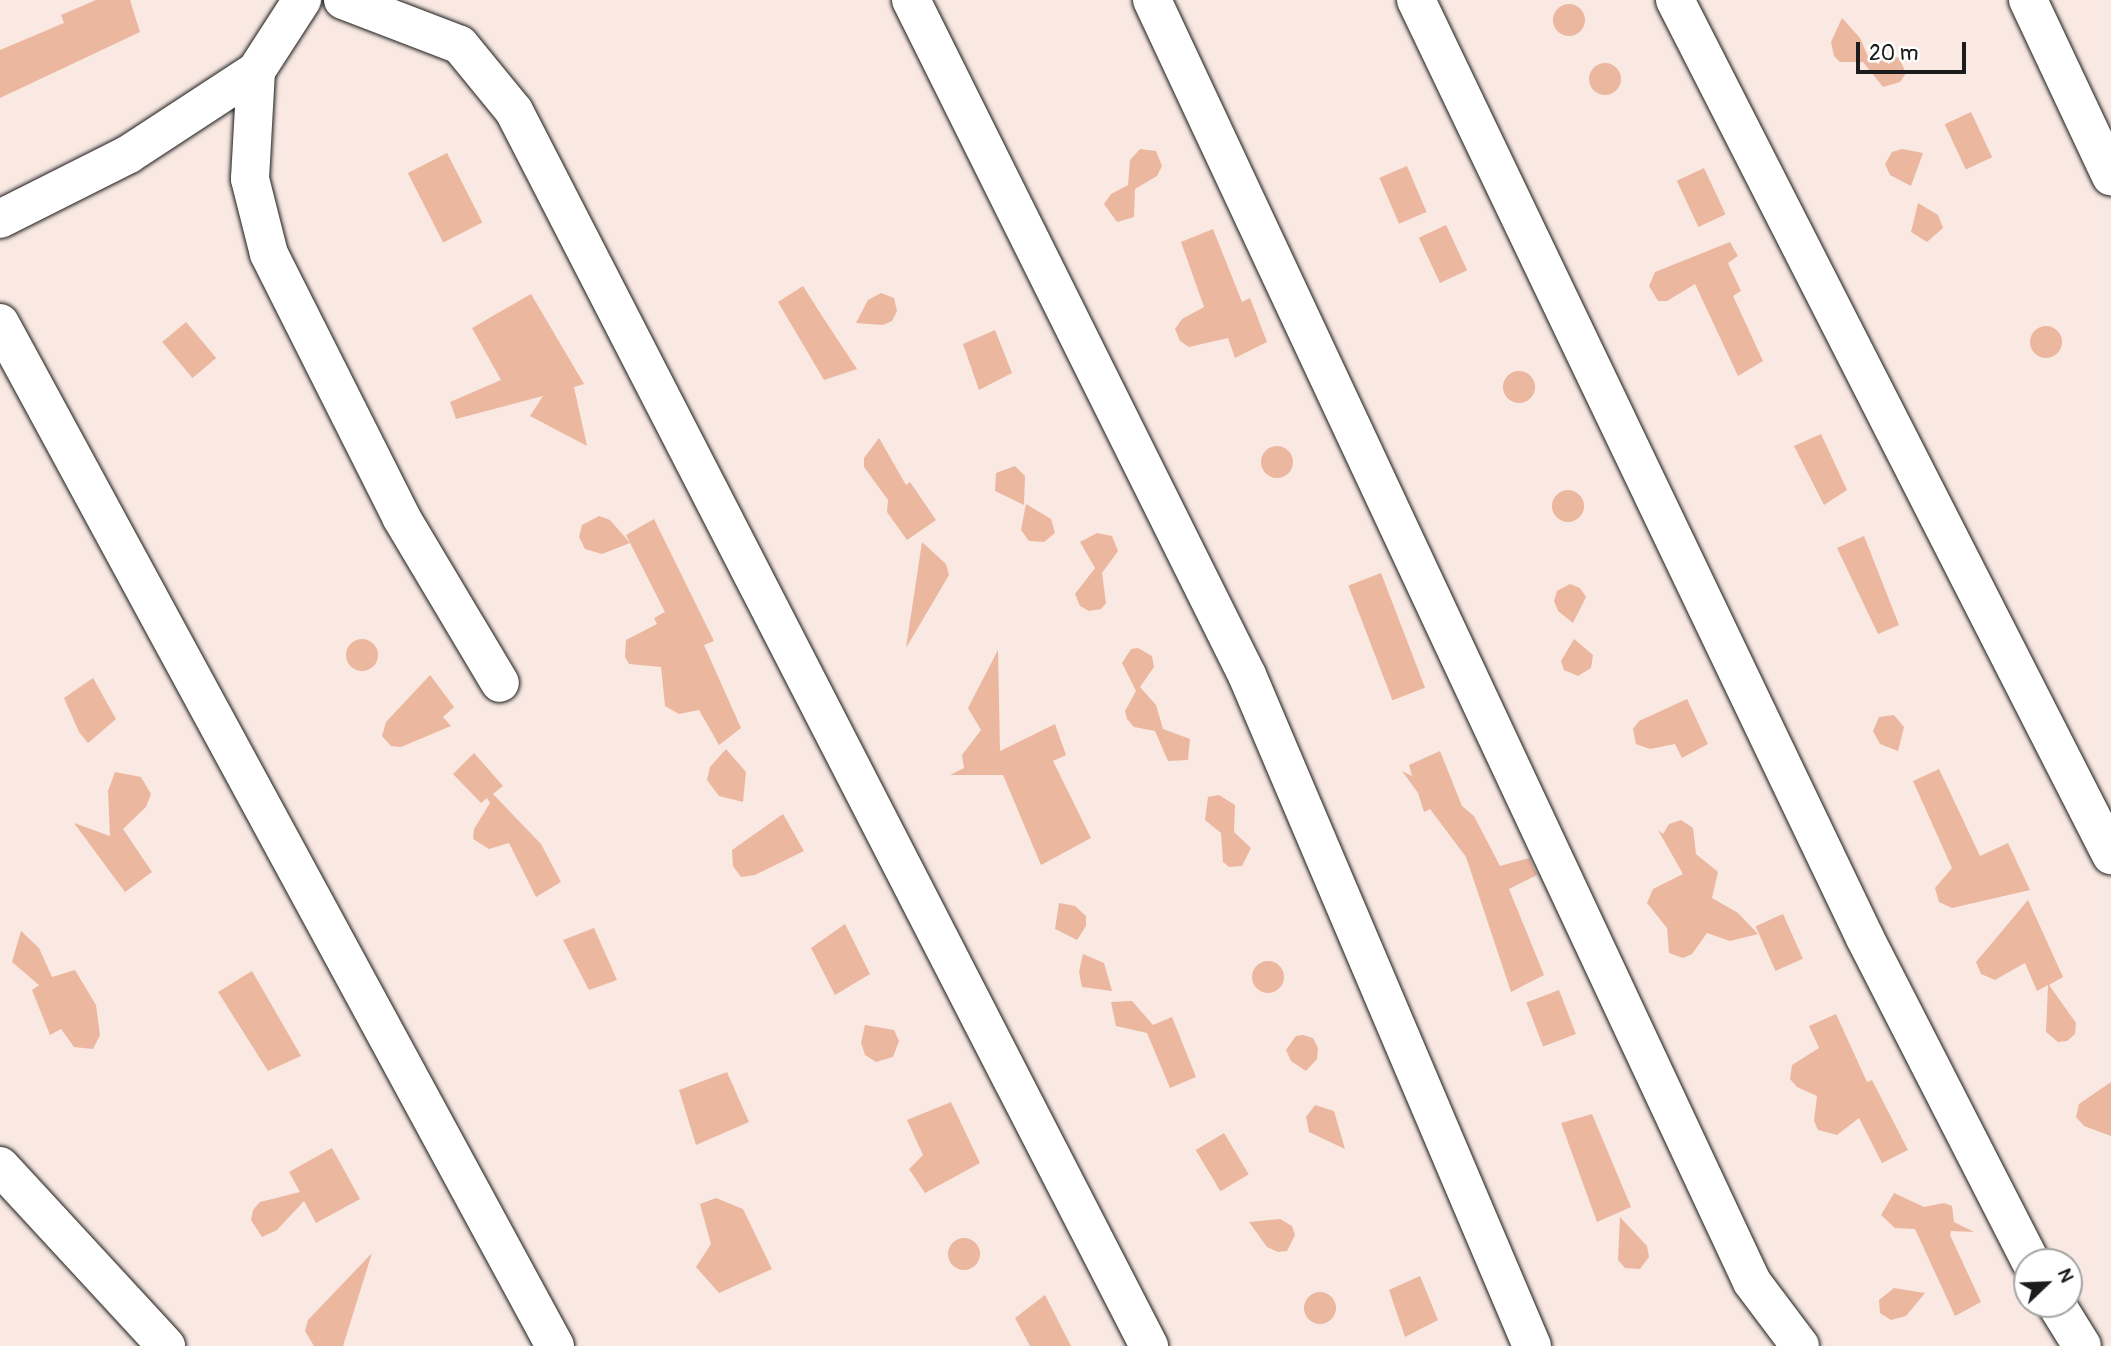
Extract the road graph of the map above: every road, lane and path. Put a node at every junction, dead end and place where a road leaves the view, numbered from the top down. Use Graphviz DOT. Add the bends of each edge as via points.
graph roads {
  1 [pos="302,0"];
  2 [pos="342,0"];
  3 [pos="911,0"];
  4 [pos="1152,0"];
  5 [pos="1416,0"];
  6 [pos="1675,0"];
  7 [pos="2028,0"];
  8 [pos="256,71"];
  9 [pos="2111,176"];
  10 [pos="0,219"];
  11 [pos="0,323"];
  12 [pos="500,684"];
  13 [pos="2111,855"];
  14 [pos="0,1166"];
  15 [pos="2024,1248"];
  16 [pos="2065,1318"];
  17 [pos="166,1346"];
  18 [pos="555,1346"];
  19 [pos="1149,1346"];
  20 [pos="1532,1346"];
  21 [pos="1800,1346"];
  22 [pos="2082,1346"];
  1 -- 8 [label="street"];
  2 -- 19 [label="street" via="460,45 514,110"];
  3 -- 20 [label="street" via="1247,675"];
  4 -- 21 [label="street" via="1752,1282"];
  5 -- 15 [label="street" via="1865,938"];
  6 -- 13 [label="street"];
  7 -- 9 [label="street"];
  8 -- 10 [label="street" via="129,154"];
  8 -- 12 [label="street" via="250,178 269,254 401,517"];
  11 -- 18 [label="street"];
  14 -- 17 [label="street"];
  16 -- 22 [label="street"];
}
